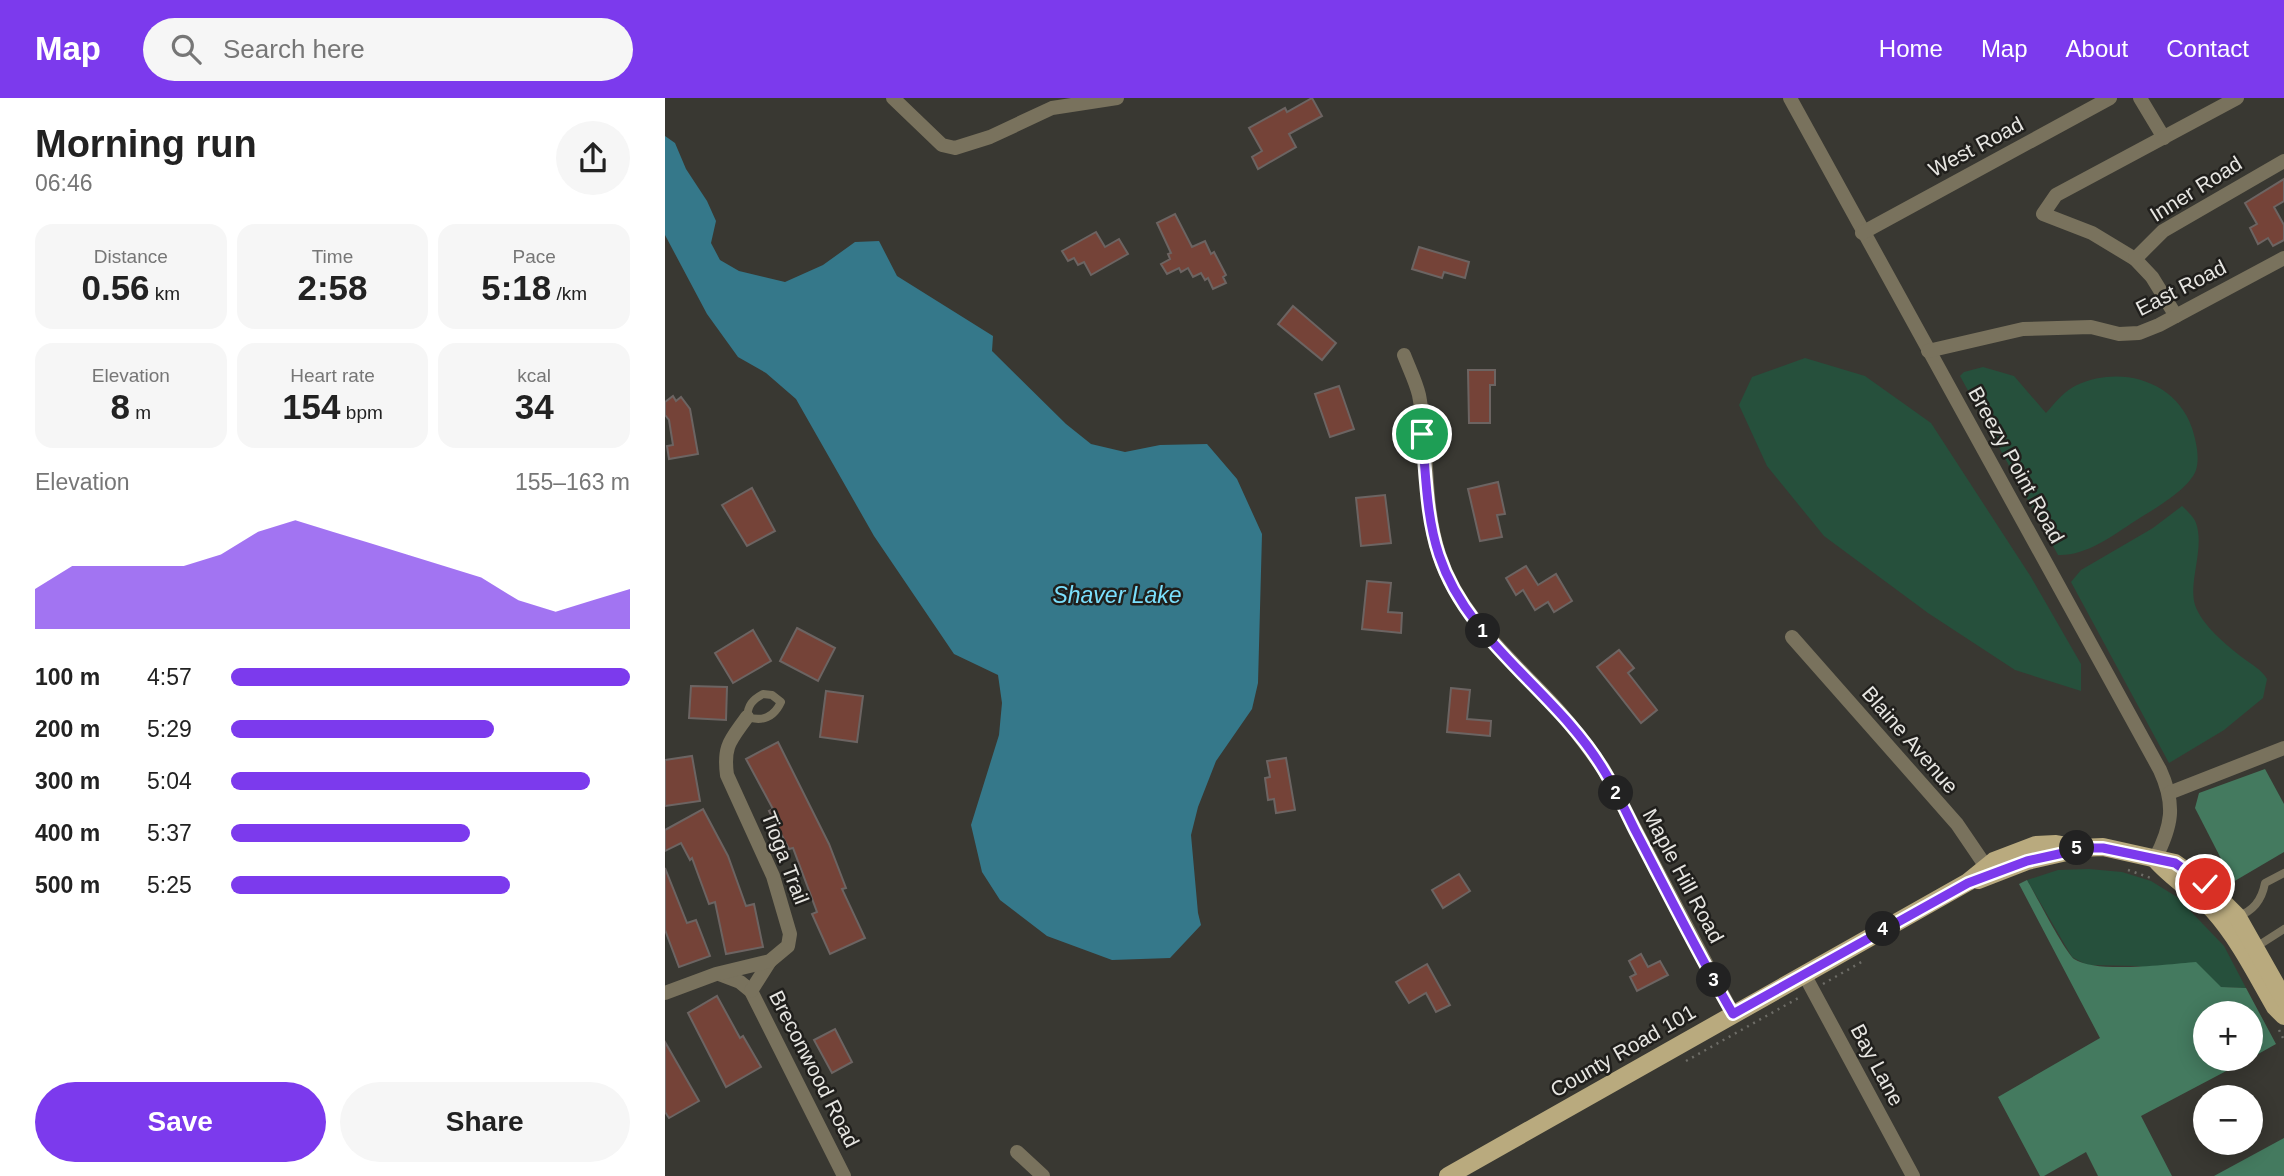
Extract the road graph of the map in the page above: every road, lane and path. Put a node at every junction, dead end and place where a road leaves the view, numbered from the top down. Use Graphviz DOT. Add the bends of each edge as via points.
graph roads {
  1 [pos="893,98"];
  2 [pos="1117,98"];
  3 [pos="1790,98"];
  4 [pos="2110,98"];
  5 [pos="2140,98"];
  6 [pos="2237,98"];
  7 [pos="2165,138"];
  8 [pos="2284,160"];
  9 [pos="1862,233"];
  10 [pos="2284,258"];
  11 [pos="2135,259"];
  12 [pos="2176,316"];
  13 [pos="1928,351"];
  14 [pos="1404,355"];
  15 [pos="1792,637"];
  16 [pos="747,717"];
  17 [pos="2284,748"];
  18 [pos="2169,793"];
  19 [pos="2155,859"];
  20 [pos="2125,869"];
  21 [pos="1989,871"];
  22 [pos="2284,873"];
  23 [pos="2157,880"];
  24 [pos="2230,920"];
  25 [pos="2284,929"];
  26 [pos="2256,947"];
  27 [pos="770,961"];
  28 [pos="716,974"];
  29 [pos="1804,974"];
  30 [pos="751,991"];
  31 [pos="665,993"];
  32 [pos="2283,995"];
  33 [pos="1733,1014"];
  34 [pos="2284,1016"];
  35 [pos="1017,1152"];
  36 [pos="841,1175"];
  37 [pos="1043,1176"];
  38 [pos="1448,1176"];
  39 [pos="1913,1176"];
  1 -- 2 [label="street" via="942,145 955,148 1052,108"];
  3 -- 9 [label="street, Breezy Point Road"];
  4 -- 9 [label="street, West Road"];
  5 -- 7 [label="street"];
  6 -- 7 [label="street"];
  7 -- 11 [label="street" via="2056,195 2043,214 2103,239"];
  8 -- 11 [label="street, Inner Road" via="2163,231"];
  9 -- 13 [label="street, Breezy Point Road"];
  10 -- 12 [label="street, East Road"];
  11 -- 12 [label="street" via="2152,276"];
  12 -- 13 [label="street, East Road" via="2139,333 2091,327 2023,329"];
  13 -- 18 [label="street, Breezy Point Road"];
  14 -- 33 [label="street, Maple Hill Road" via="1419,394 1430,519 1453,589 1497,648 1551,702 1603,768"];
  15 -- 21 [label="street, Blaine Avenue" via="1957,824"];
  16 -- 27 [label="street, Tioga Trail" via="736,729 725,759 733,791 773,876 790,934 787,946"];
  17 -- 18 [label="street"];
  18 -- 19 [label="street, Breezy Point Road" via="2171,816"];
  19 -- 21 [label="main road, County Road 101" via="2122,850 2078,848"];
  19 -- 24 [label="main road, County Road 101" via="2175,863 2192,874 2220,897"];
  20 -- 23 [label="path"];
  21 -- 29 [label="main road, County Road 101"];
  22 -- 24 [label="lane" via="2265,883 2262,898 2246,913"];
  24 -- 26 [label="main road, County Road 101"];
  24 -- 34 [label="main road, County Road 101"];
  25 -- 26 [label="lane"];
  26 -- 32 [label="main road, County Road 101"];
  27 -- 28 [label="street"];
  27 -- 30 [label="street"];
  28 -- 30 [label="street, Breconwood Road"];
  28 -- 31 [label="street"];
  29 -- 33 [label="main road, County Road 101"];
  29 -- 39 [label="street, Bay Lane"];
  30 -- 36 [label="street, Breconwood Road"];
  33 -- 38 [label="main road, County Road 101"];
  35 -- 37 [label="street"];
}
